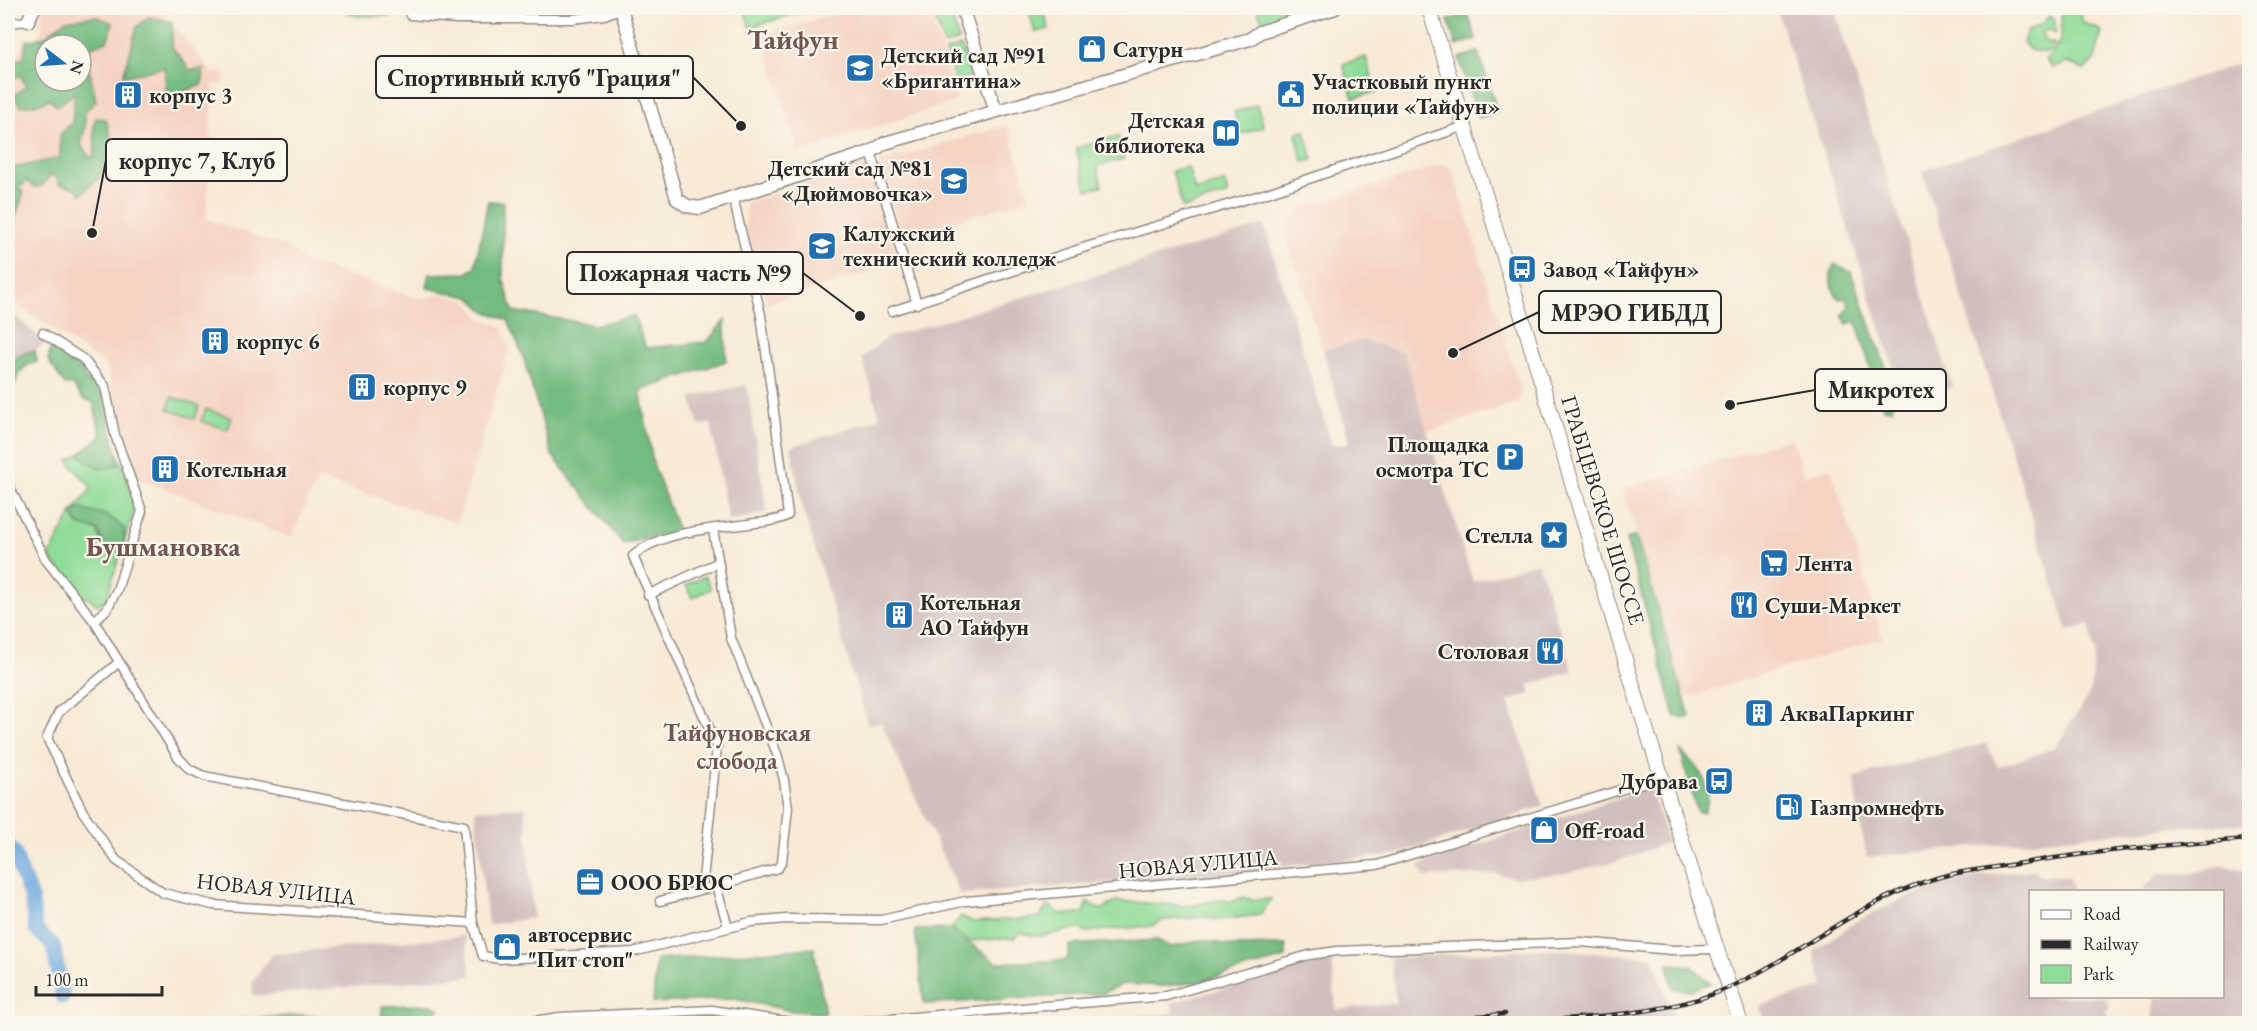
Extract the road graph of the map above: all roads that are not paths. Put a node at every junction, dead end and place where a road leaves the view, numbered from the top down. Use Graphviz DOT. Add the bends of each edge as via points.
graph roads {
  1 [pos="34,8"];
  2 [pos="621,8"];
  3 [pos="962,8"];
  4 [pos="1335,8"];
  5 [pos="1429,8"];
  6 [pos="410,15"];
  7 [pos="28,21"];
  8 [pos="8,23"];
  9 [pos="996,111"];
  10 [pos="1465,126"];
  11 [pos="871,152"];
  12 [pos="733,197"];
  13 [pos="917,304"];
  14 [pos="892,311"];
  15 [pos="43,333"];
  16 [pos="8,484"];
  17 [pos="713,529"];
  18 [pos="717,563"];
  19 [pos="648,595"];
  20 [pos="94,621"];
  21 [pos="118,663"];
  22 [pos="1662,777"];
  23 [pos="716,886"];
  24 [pos="702,889"];
  25 [pos="660,901"];
  26 [pos="473,923"];
  27 [pos="728,927"];
  28 [pos="1717,949"];
  29 [pos="514,1023"];
  30 [pos="804,1023"];
  31 [pos="830,1023"];
  32 [pos="1741,1023"];
  1 -- 7 [label="street"];
  2 -- 6 [label="street" via="604,15 573,19"];
  2 -- 12 [label="street" via="677,200 687,206 707,207"];
  3 -- 9 [label="street"];
  4 -- 9 [label="street" via="1260,32 1250,39"];
  5 -- 10 [label="main road, ГРАБЦЕВСКОЕ ШОССЕ"];
  7 -- 8 [label="street"];
  9 -- 11 [label="street" via="885,143"];
  10 -- 13 [label="street"];
  10 -- 22 [label="main road, ГРАБЦЕВСКОЕ ШОССЕ"];
  11 -- 12 [label="street"];
  11 -- 13 [label="street"];
  12 -- 17 [label="street" via="761,315 789,507 783,518"];
  13 -- 14 [label="street"];
  15 -- 20 [label="street" via="83,359 105,386 115,435 142,511 117,590 107,609"];
  16 -- 20 [label="street, НОВАЯ УЛИЦА" via="46,560"];
  17 -- 18 [label="street"];
  17 -- 19 [label="street" via="645,546 633,556"];
  18 -- 19 [label="street"];
  18 -- 23 [label="street" via="731,638 777,754 788,808 778,868"];
  19 -- 24 [label="street" via="717,746"];
  20 -- 21 [label="street, НОВАЯ УЛИЦА"];
  21 -- 26 [label="street, НОВАЯ УЛИЦА" via="189,769 204,776 464,826"];
  21 -- 26 [label="street, НОВАЯ УЛИЦА" via="58,712 47,738 83,812 116,860 163,893 213,905"];
  22 -- 27 [label="street, НОВАЯ УЛИЦА" via="1377,865 966,900 881,920 786,919"];
  22 -- 28 [label="main road, ГРАБЦЕВСКОЕ ШОССЕ"];
  23 -- 24 [label="street"];
  23 -- 27 [label="street"];
  24 -- 25 [label="street"];
  26 -- 27 [label="street, НОВАЯ УЛИЦА" via="483,956 499,959 633,952"];
  28 -- 31 [label="street" via="1672,950 1581,942 1337,951 1309,955 1166,996"];
  28 -- 32 [label="main road, ГРАБЦЕВСКОЕ ШОССЕ"];
  29 -- 30 [label="street" via="712,1010"];
}
